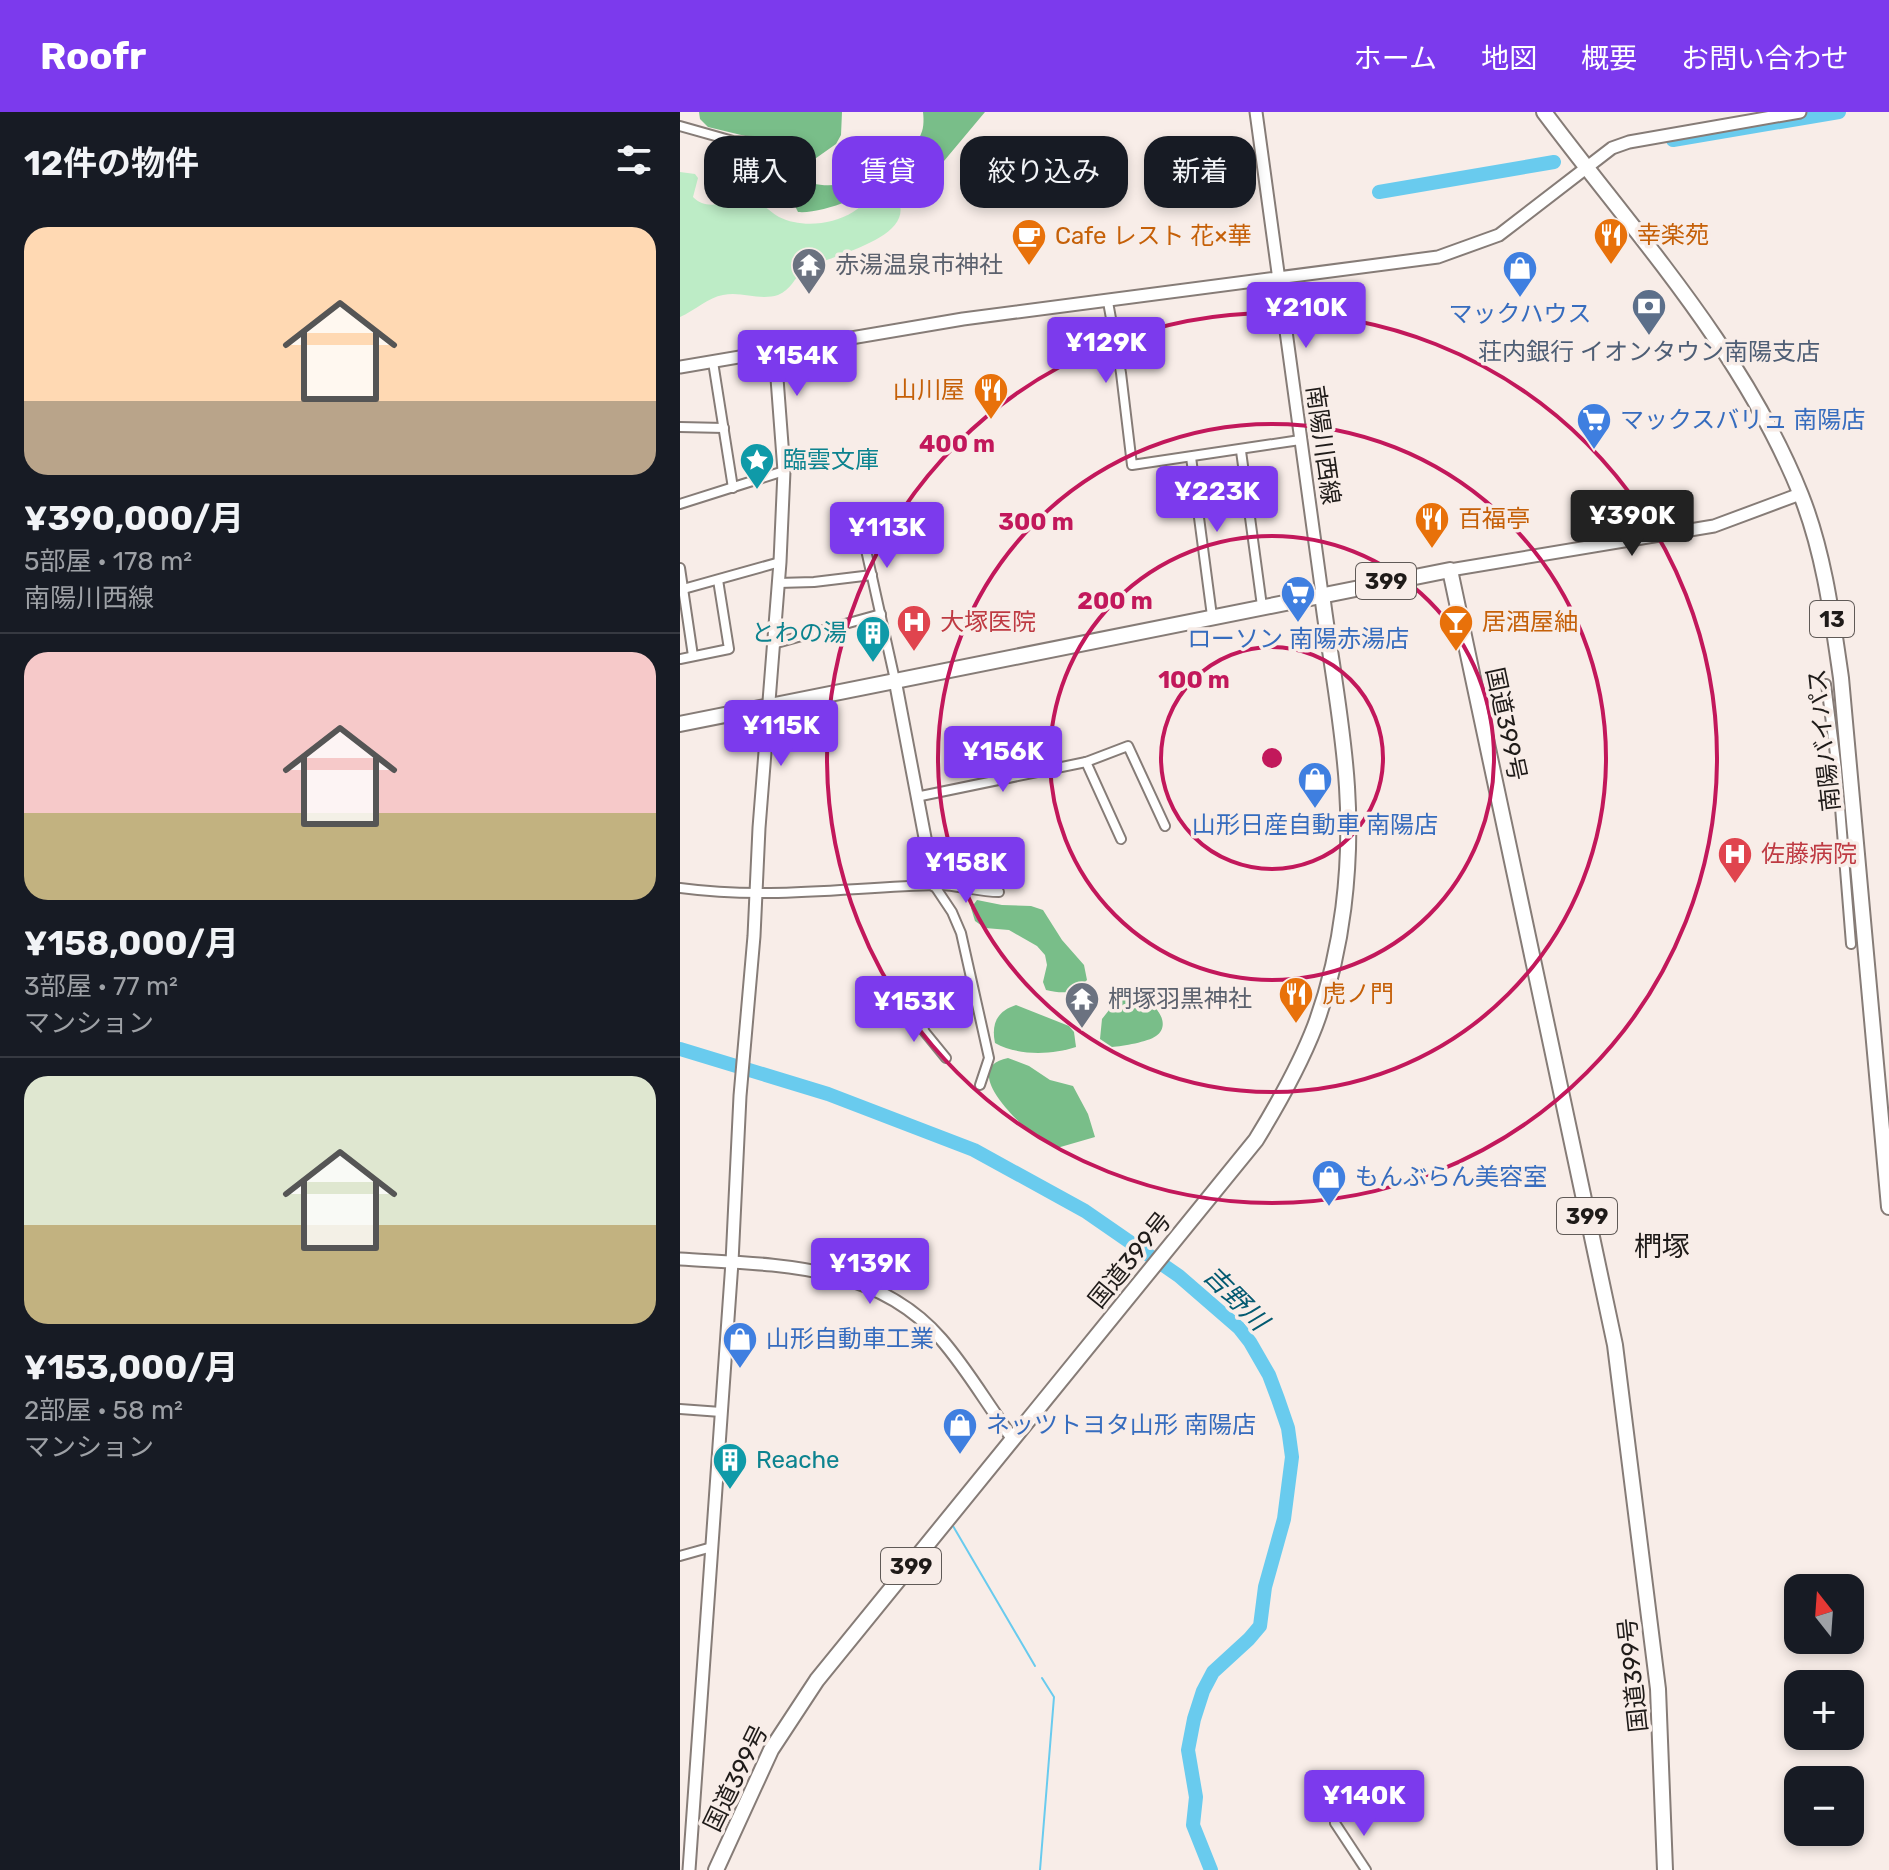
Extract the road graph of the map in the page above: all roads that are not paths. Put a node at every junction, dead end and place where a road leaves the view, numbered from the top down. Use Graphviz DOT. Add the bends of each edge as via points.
graph roads {
  1 [pos="1256,112"];
  2 [pos="1544,112"];
  3 [pos="1800,112"];
  4 [pos="680,126"];
  5 [pos="715,136"];
  6 [pos="1585,167"];
  7 [pos="1278,279"];
  8 [pos="1108,302"];
  9 [pos="775,352"];
  10 [pos="713,362"];
  11 [pos="680,367"];
  12 [pos="680,427"];
  13 [pos="724,428"];
  14 [pos="1300,440"];
  15 [pos="1241,451"];
  16 [pos="1191,457"];
  17 [pos="784,471"];
  18 [pos="733,488"];
  19 [pos="1800,494"];
  20 [pos="680,504"];
  21 [pos="862,532"];
  22 [pos="780,562"];
  23 [pos="680,568"];
  24 [pos="1450,570"];
  25 [pos="872,575"];
  26 [pos="718,580"];
  27 [pos="778,583"];
  28 [pos="682,589"];
  29 [pos="1322,594"];
  30 [pos="1262,606"];
  31 [pos="881,614"];
  32 [pos="1212,616"];
  33 [pos="773,644"];
  34 [pos="693,656"];
  35 [pos="680,659"];
  36 [pos="895,680"];
  37 [pos="1826,684"];
  38 [pos="767,706"];
  39 [pos="680,724"];
  40 [pos="1086,762"];
  41 [pos="916,797"];
  42 [pos="1165,826"];
  43 [pos="1121,839"];
  44 [pos="934,885"];
  45 [pos="680,888"];
  46 [pos="999,892"];
  47 [pos="754,894"];
  48 [pos="1851,944"];
  49 [pos="922,1013"];
  50 [pos="946,1058"];
  51 [pos="980,1085"];
  52 [pos="1889,1207"];
  53 [pos="680,1259"];
  54 [pos="732,1262"];
  55 [pos="680,1409"];
  56 [pos="721,1412"];
  57 [pos="1013,1439"];
  58 [pos="712,1547"];
  59 [pos="680,1556"];
  60 [pos="1335,1823"];
  61 [pos="689,1870"];
  62 [pos="716,1870"];
  63 [pos="1366,1870"];
  64 [pos="1665,1870"];
  1 -- 7 [label="main road, 南陽川西線"];
  2 -- 6 [label="highway, 南陽バイパス / 13"];
  3 -- 6 [label="main road" via="1629,142"];
  4 -- 5 [label="street"];
  6 -- 7 [label="main road" via="1528,215 1473,246 1425,260"];
  6 -- 19 [label="highway, 南陽バイパス / 13" via="1733,361"];
  7 -- 8 [label="main road"];
  7 -- 14 [label="main road, 南陽川西線"];
  8 -- 9 [label="main road" via="963,319"];
  8 -- 16 [label="street" via="1132,465"];
  9 -- 10 [label="main road"];
  9 -- 17 [label="main road"];
  10 -- 11 [label="main road"];
  10 -- 13 [label="street"];
  12 -- 13 [label="street"];
  13 -- 18 [label="street"];
  14 -- 15 [label="street"];
  14 -- 29 [label="main road, 南陽川西線"];
  15 -- 16 [label="street"];
  15 -- 30 [label="street"];
  16 -- 32 [label="street"];
  17 -- 18 [label="street"];
  17 -- 22 [label="main road"];
  18 -- 20 [label="street"];
  19 -- 24 [label="main road" via="1705,528"];
  19 -- 52 [label="highway, 南陽バイパス / 13" via="1828,591 1841,678"];
  21 -- 25 [label="street"];
  22 -- 26 [label="street"];
  22 -- 27 [label="main road"];
  23 -- 28 [label="street"];
  24 -- 29 [label="highway, 399"];
  24 -- 64 [label="highway, 国道399号 / 399" via="1616,1356 1658,1689"];
  25 -- 27 [label="street"];
  25 -- 31 [label="street"];
  26 -- 28 [label="street"];
  26 -- 34 [label="street" via="729,649"];
  27 -- 33 [label="main road"];
  28 -- 34 [label="street"];
  29 -- 30 [label="highway, 399"];
  29 -- 57 [label="highway, 国道399号 / 399" via="1348,828 1333,965 1315,1026 1256,1140"];
  30 -- 32 [label="highway, 399"];
  31 -- 33 [label="street"];
  31 -- 36 [label="street"];
  32 -- 36 [label="highway, 399"];
  33 -- 38 [label="main road"];
  34 -- 35 [label="street"];
  36 -- 38 [label="highway, 399"];
  36 -- 41 [label="main road"];
  37 -- 48 [label="street"];
  38 -- 39 [label="highway, 399"];
  38 -- 47 [label="main road"];
  40 -- 41 [label="street"];
  40 -- 42 [label="street" via="1128,746"];
  40 -- 43 [label="street"];
  41 -- 44 [label="main road"];
  44 -- 46 [label="street"];
  44 -- 47 [label="street"];
  44 -- 51 [label="street" via="961,933 989,1058"];
  45 -- 47 [label="street"];
  47 -- 54 [label="main road"];
  49 -- 50 [label="street" via="924,1031"];
  53 -- 54 [label="main road"];
  54 -- 56 [label="main road"];
  54 -- 57 [label="main road" via="836,1275 898,1302 942,1340"];
  55 -- 56 [label="street"];
  56 -- 58 [label="main road"];
  57 -- 62 [label="highway, 国道399号 / 399" via="805,1698 771,1750"];
  58 -- 59 [label="street"];
  58 -- 61 [label="main road"];
  60 -- 63 [label="street"];
}
